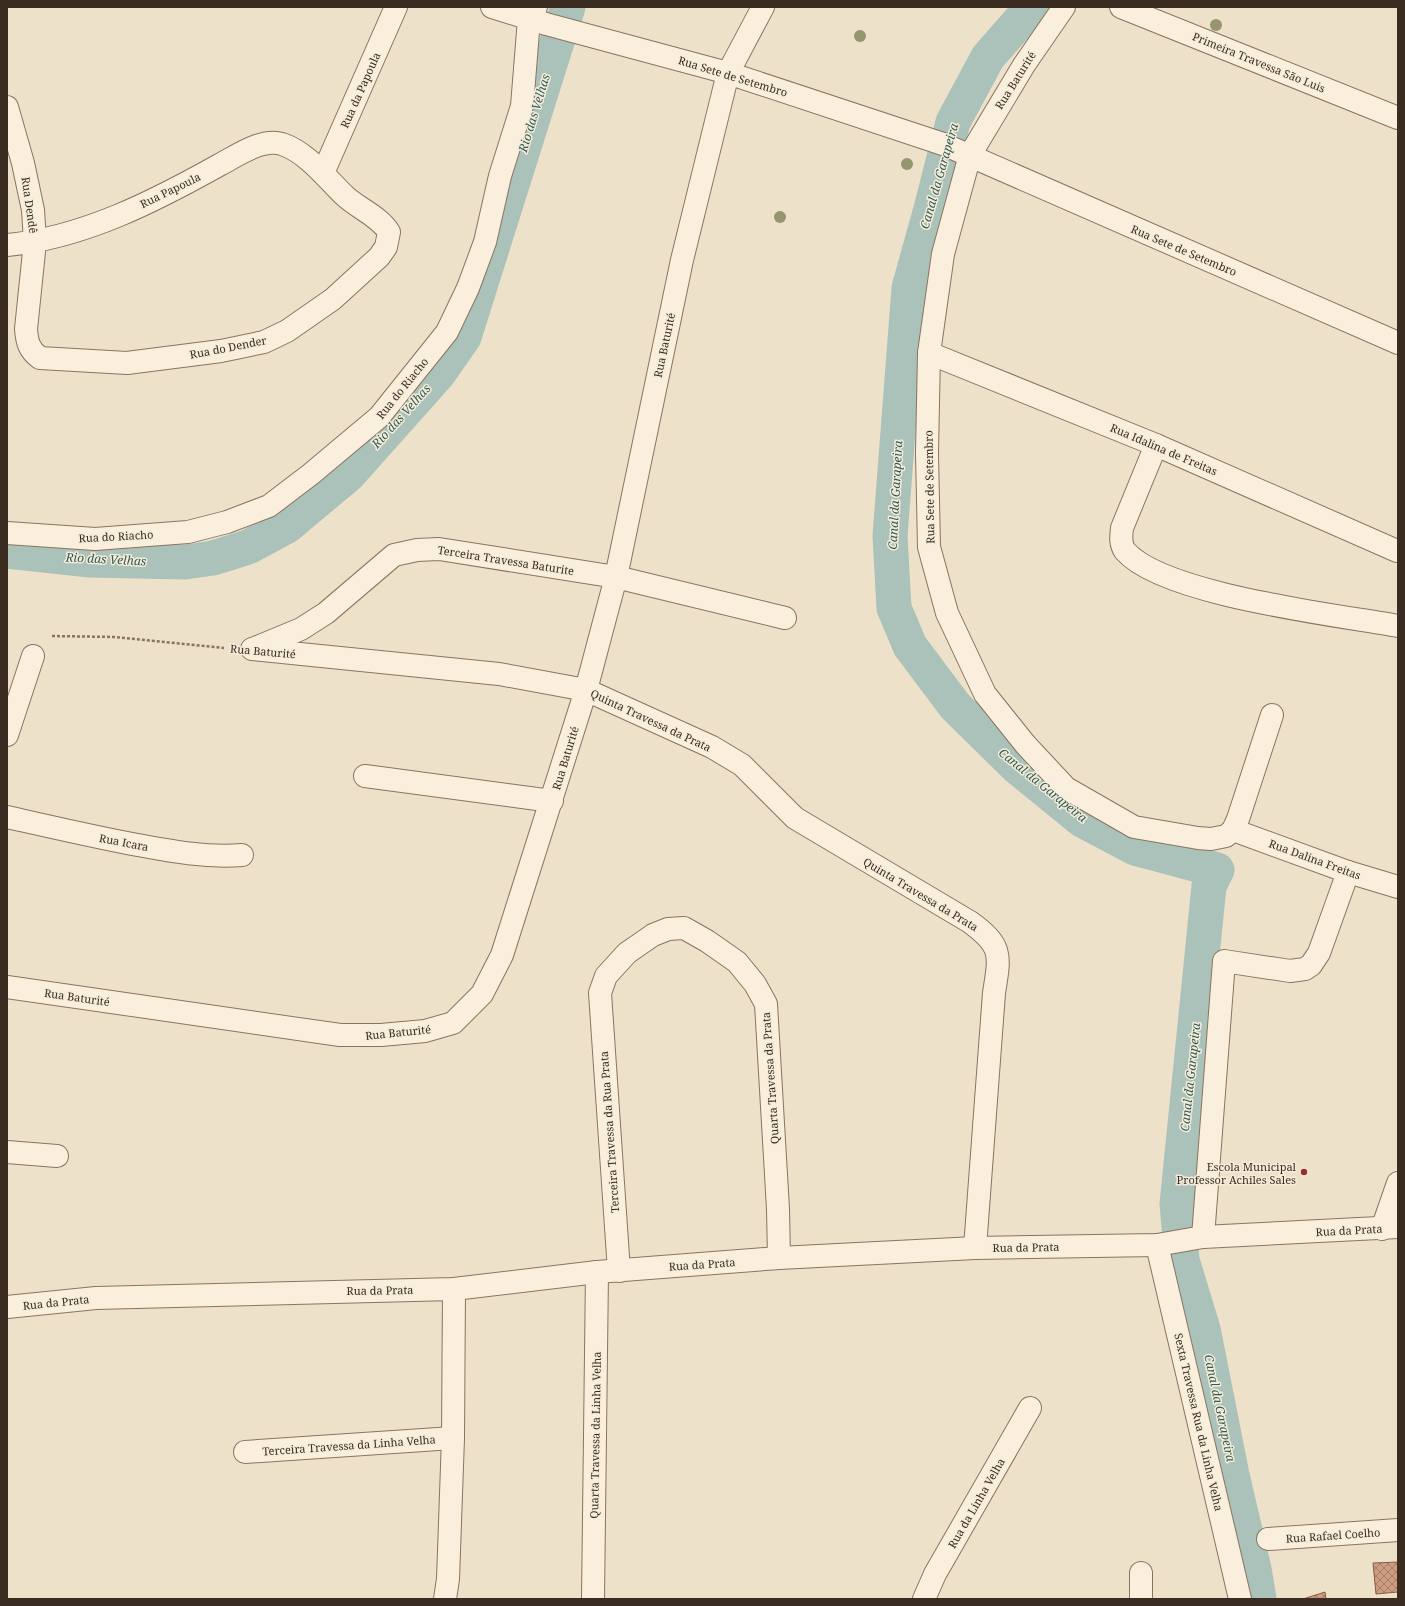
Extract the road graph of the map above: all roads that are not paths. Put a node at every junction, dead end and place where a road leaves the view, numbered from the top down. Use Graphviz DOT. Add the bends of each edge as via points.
graph roads {
  1 [pos="396,7"];
  2 [pos="492,7"];
  3 [pos="763,7"];
  4 [pos="1064,7"];
  5 [pos="1121,7"];
  6 [pos="537,17"];
  7 [pos="728,73"];
  8 [pos="7,107"];
  9 [pos="1398,118"];
  10 [pos="957,150"];
  11 [pos="323,173"];
  12 [pos="35,242"];
  13 [pos="7,245"];
  14 [pos="1398,343"];
  15 [pos="32,352"];
  16 [pos="929,353"];
  17 [pos="1156,445"];
  18 [pos="7,534"];
  19 [pos="1397,551"];
  20 [pos="616,577"];
  21 [pos="785,618"];
  22 [pos="1398,626"];
  23 [pos="252,649"];
  24 [pos="33,656"];
  25 [pos="586,690"];
  26 [pos="1272,715"];
  27 [pos="7,735"];
  28 [pos="365,776"];
  29 [pos="552,802"];
  30 [pos="7,817"];
  31 [pos="1234,827"];
  32 [pos="242,855"];
  33 [pos="1348,872"];
  34 [pos="1398,887"];
  35 [pos="7,987"];
  36 [pos="600,993"];
  37 [pos="7,1152"];
  38 [pos="57,1156"];
  39 [pos="1398,1183"];
  40 [pos="1390,1228"];
  41 [pos="1199,1237"];
  42 [pos="1164,1243"];
  43 [pos="975,1248"];
  44 [pos="779,1258"];
  45 [pos="619,1271"];
  46 [pos="597,1272"];
  47 [pos="454,1289"];
  48 [pos="7,1307"];
  49 [pos="1030,1408"];
  50 [pos="453,1438"];
  51 [pos="245,1452"];
  52 [pos="1398,1530"];
  53 [pos="1268,1539"];
  54 [pos="1141,1573"];
  55 [pos="445,1599"];
  56 [pos="593,1599"];
  57 [pos="924,1599"];
  58 [pos="1141,1599"];
  59 [pos="1240,1599"];
  1 -- 11 [label="street, Rua da Papoula"];
  2 -- 6 [label="street, Rua Sete de Setembro"];
  3 -- 7 [label="street, Rua Baturité"];
  4 -- 10 [label="street, Rua Baturité" via="1024,65"];
  5 -- 9 [label="street, Primeira Travessa São Luis"];
  6 -- 7 [label="street, Rua Sete de Setembro" via="594,37"];
  6 -- 18 [label="street, Rua do Riacho" via="522,106 500,176 485,242 468,288 447,332 379,417 269,506 227,522 188,532 95,539"];
  7 -- 10 [label="street, Rua Sete de Setembro"];
  7 -- 20 [label="street, Rua Baturité" via="682,260"];
  8 -- 12 [label="street, Rua Dendê" via="33,210"];
  10 -- 14 [label="street, Rua Sete de Setembro"];
  10 -- 16 [label="street, Rua Sete de Setembro"];
  11 -- 12 [label="street, Rua Papoula" via="296,151 282,144 266,143 140,206 84,228"];
  11 -- 15 [label="street, Rua do Dender" via="351,201 383,224 389,232 389,240 378,257 338,294 287,331 264,342 221,351 127,363 51,360 40,358"];
  12 -- 13 [label="street, Rua Papoula"];
  12 -- 15 [label="street, Rua Dendê" via="26,328 27,342"];
  16 -- 17 [label="street, Rua Idalina de Freitas"];
  16 -- 31 [label="street, Rua Sete de Setembro" via="926,453 929,547 947,613 985,694 1025,744 1066,788 1103,810 1134,826 1198,838 1222,837"];
  17 -- 19 [label="street, Rua Idalina de Freitas"];
  17 -- 22 [label="street" via="1122,528 1121,541 1125,551 1143,565 1174,580 1239,598"];
  20 -- 21 [label="street, Terceira Travessa Baturite"];
  20 -- 23 [label="street, Terceira Travessa Baturite" via="439,549 402,553 394,555 326,613 301,629"];
  20 -- 25 [label="street, Rua Baturité"];
  23 -- 25 [label="street, Rua Baturité" via="499,674"];
  24 -- 27 [label="street"];
  25 -- 29 [label="street, Rua Baturité"];
  25 -- 43 [label="street, Quinta Travessa da Prata" via="712,747 742,765 795,818 970,922 993,943 999,959 994,993"];
  26 -- 31 [label="street"];
  28 -- 29 [label="street"];
  29 -- 35 [label="street, Rua Baturité" via="502,955 482,994 453,1023 425,1031 340,1035"];
  30 -- 32 [label="street, Rua Icara" via="163,850 221,856"];
  31 -- 33 [label="street, Rua Dalina Freitas"];
  33 -- 34 [label="street, Rua Dalina Freitas"];
  33 -- 41 [label="street" via="1320,952 1311,965 1305,969 1290,971 1224,961"];
  36 -- 44 [label="street, Quarta Travessa da Prata" via="606,976 627,953 668,928 684,928 707,941 737,962 755,984 766,1004"];
  36 -- 45 [label="street, Terceira Travessa da Rua Prata"];
  37 -- 38 [label="street"];
  39 -- 40 [label="street"];
  40 -- 41 [label="street, Rua da Prata"];
  41 -- 42 [label="street, Rua da Prata"];
  42 -- 43 [label="street, Rua da Prata"];
  42 -- 59 [label="street, Sexta Travessa Rua da Linha Velha"];
  43 -- 44 [label="street, Rua da Prata"];
  44 -- 45 [label="street, Rua da Prata"];
  45 -- 46 [label="street, Rua da Prata"];
  46 -- 47 [label="street, Rua da Prata"];
  46 -- 56 [label="street, Quarta Travessa da Linha Velha"];
  47 -- 48 [label="street, Rua da Prata" via="96,1298"];
  47 -- 50 [label="street"];
  49 -- 57 [label="street, Rua da Linha Velha" via="935,1574"];
  50 -- 51 [label="street, Terceira Travessa da Linha Velha"];
  50 -- 55 [label="street" via="448,1579"];
  52 -- 53 [label="street, Rua Rafael Coelho"];
  54 -- 58 [label="street"];
}
